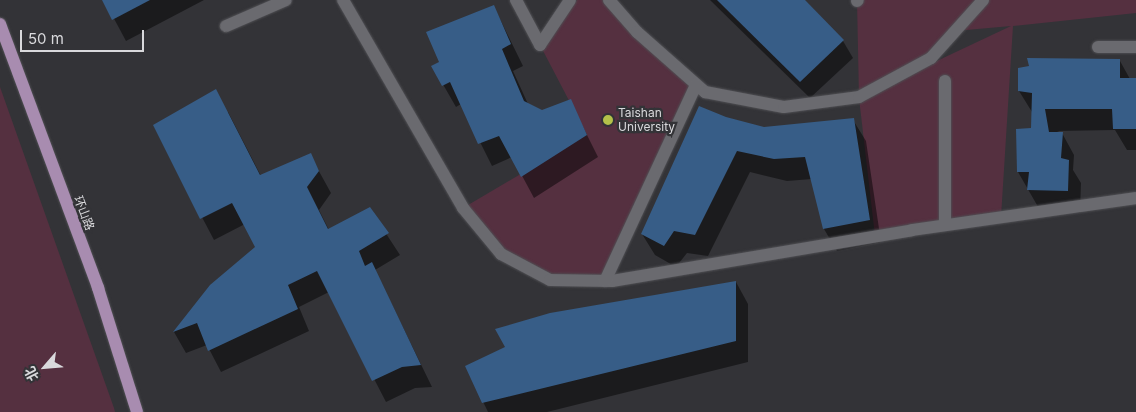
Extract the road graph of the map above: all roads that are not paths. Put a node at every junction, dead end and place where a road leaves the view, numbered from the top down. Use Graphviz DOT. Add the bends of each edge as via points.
graph roads {
  1 [pos="286,0"];
  2 [pos="343,0"];
  3 [pos="516,0"];
  4 [pos="570,0"];
  5 [pos="610,0"];
  6 [pos="983,0"];
  7 [pos="0,24"];
  8 [pos="226,26"];
  9 [pos="1098,47"];
  10 [pos="1136,47"];
  11 [pos="945,81"];
  12 [pos="696,84"];
  13 [pos="1136,198"];
  14 [pos="945,225"];
  15 [pos="605,281"];
  16 [pos="137,412"];
  1 -- 8 [label="street"];
  2 -- 15 [label="street" via="463,208 501,254 550,280"];
  3 -- 4 [label="street" via="540,45"];
  5 -- 12 [label="street" via="637,32"];
  6 -- 12 [label="street" via="931,58 859,98 784,107 705,92"];
  7 -- 16 [label="main road, 环山路" via="98,288"];
  9 -- 10 [label="street"];
  11 -- 14 [label="street"];
  12 -- 15 [label="street"];
  13 -- 14 [label="street"];
  14 -- 15 [label="street"];
}
